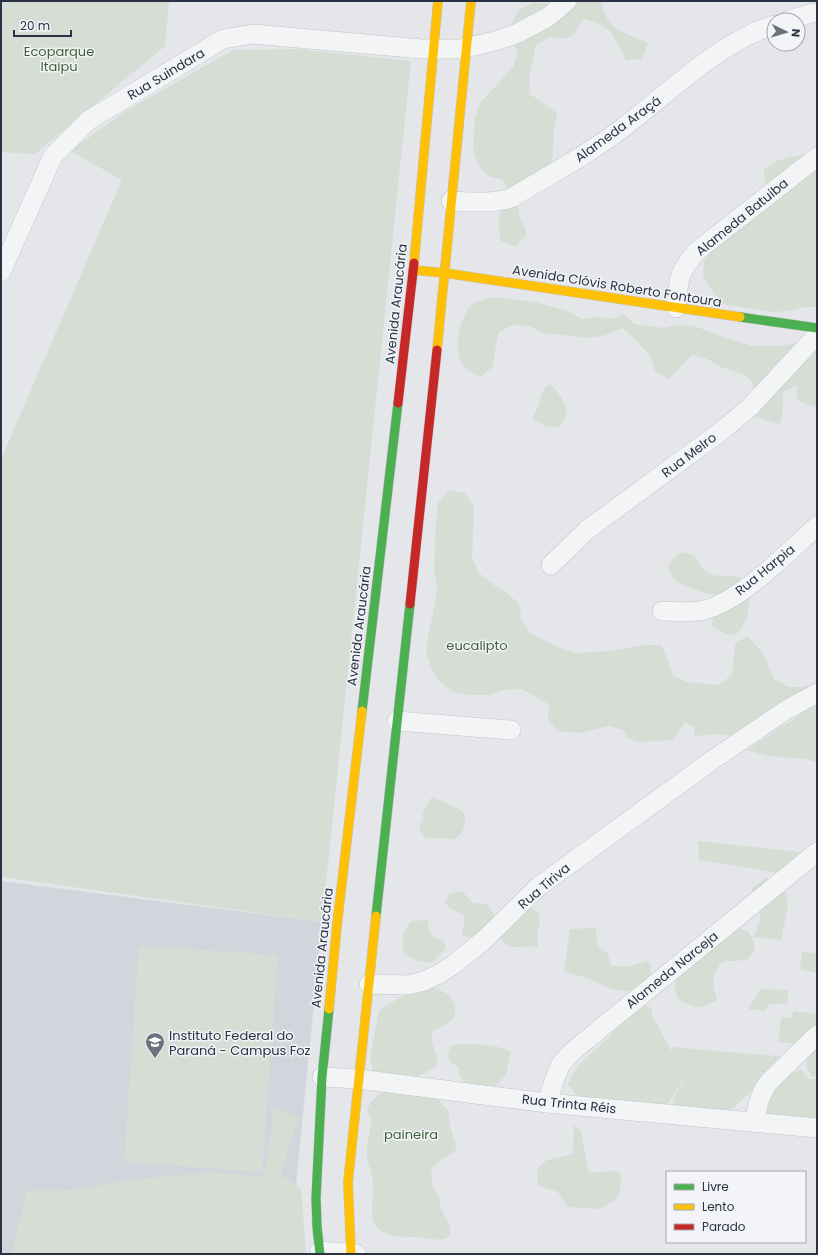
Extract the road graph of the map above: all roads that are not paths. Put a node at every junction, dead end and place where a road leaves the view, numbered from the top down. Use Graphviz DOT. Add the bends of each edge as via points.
graph roads {
  1 [pos="438,1"];
  2 [pos="471,1"];
  3 [pos="567,1"];
  4 [pos="812,13"];
  5 [pos="806,15"];
  6 [pos="766,28"];
  7 [pos="466,48"];
  8 [pos="428,49"];
  9 [pos="817,157"];
  10 [pos="451,201"];
  11 [pos="413,270"];
  12 [pos="1,272"];
  13 [pos="445,273"];
  14 [pos="676,308"];
  15 [pos="817,328"];
  16 [pos="817,335"];
  17 [pos="817,526"];
  18 [pos="552,565"];
  19 [pos="662,611"];
  20 [pos="817,693"];
  21 [pos="397,720"];
  22 [pos="511,730"];
  23 [pos="817,852"];
  24 [pos="369,984"];
  25 [pos="817,1035"];
  26 [pos="322,1077"];
  27 [pos="358,1079"];
  28 [pos="547,1103"];
  29 [pos="755,1122"];
  30 [pos="817,1128"];
  31 [pos="320,1252"];
  32 [pos="351,1254"];
  33 [pos="356,1254"];
  1 -- 8 [label="street, Avenida Araucária"];
  2 -- 7 [label="street"];
  3 -- 7 [label="street, Rua Suindara" via="548,17 518,34"];
  4 -- 5 [label="street"];
  6 -- 10 [label="street, Alameda Araçá" via="729,46 624,128 511,198 483,203"];
  7 -- 8 [label="street, Rua Suindara"];
  7 -- 10 [label="street"];
  8 -- 11 [label="street, Avenida Araucária"];
  8 -- 12 [label="street, Rua Suindara" via="253,34 224,39 90,120 53,156"];
  9 -- 14 [label="street, Alameda Batuiba" via="697,251 679,277"];
  10 -- 13 [label="street"];
  11 -- 13 [label="street, Avenida Clóvis Roberto Fontoura"];
  11 -- 26 [label="street, Avenida Araucária" via="337,925"];
  13 -- 14 [label="street, Avenida Clóvis Roberto Fontoura"];
  13 -- 21 [label="street"];
  14 -- 15 [label="street, Avenida Clóvis Roberto Fontoura"];
  16 -- 18 [label="street, Rua Melro" via="750,407 587,530"];
  17 -- 19 [label="street, Rua Harpia" via="735,596 699,611"];
  20 -- 24 [label="street, Rua Tiriva" via="786,710 711,762 538,888 484,940 439,974 424,982 408,985"];
  21 -- 22 [label="street"];
  21 -- 24 [label="street"];
  23 -- 28 [label="street, Alameda Narceja" via="573,1051 561,1064"];
  24 -- 27 [label="street"];
  25 -- 29 [label="street" via="768,1083 758,1102"];
  26 -- 27 [label="street, Rua Trinta Réis"];
  26 -- 31 [label="street, Avenida Araucária" via="316,1198"];
  27 -- 28 [label="street, Rua Trinta Réis"];
  27 -- 32 [label="street" via="348,1182"];
  28 -- 29 [label="street, Rua Trinta Réis"];
  29 -- 30 [label="street, Rua Trinta Réis"];
  31 -- 32 [label="street"];
  32 -- 33 [label="street"];
}
